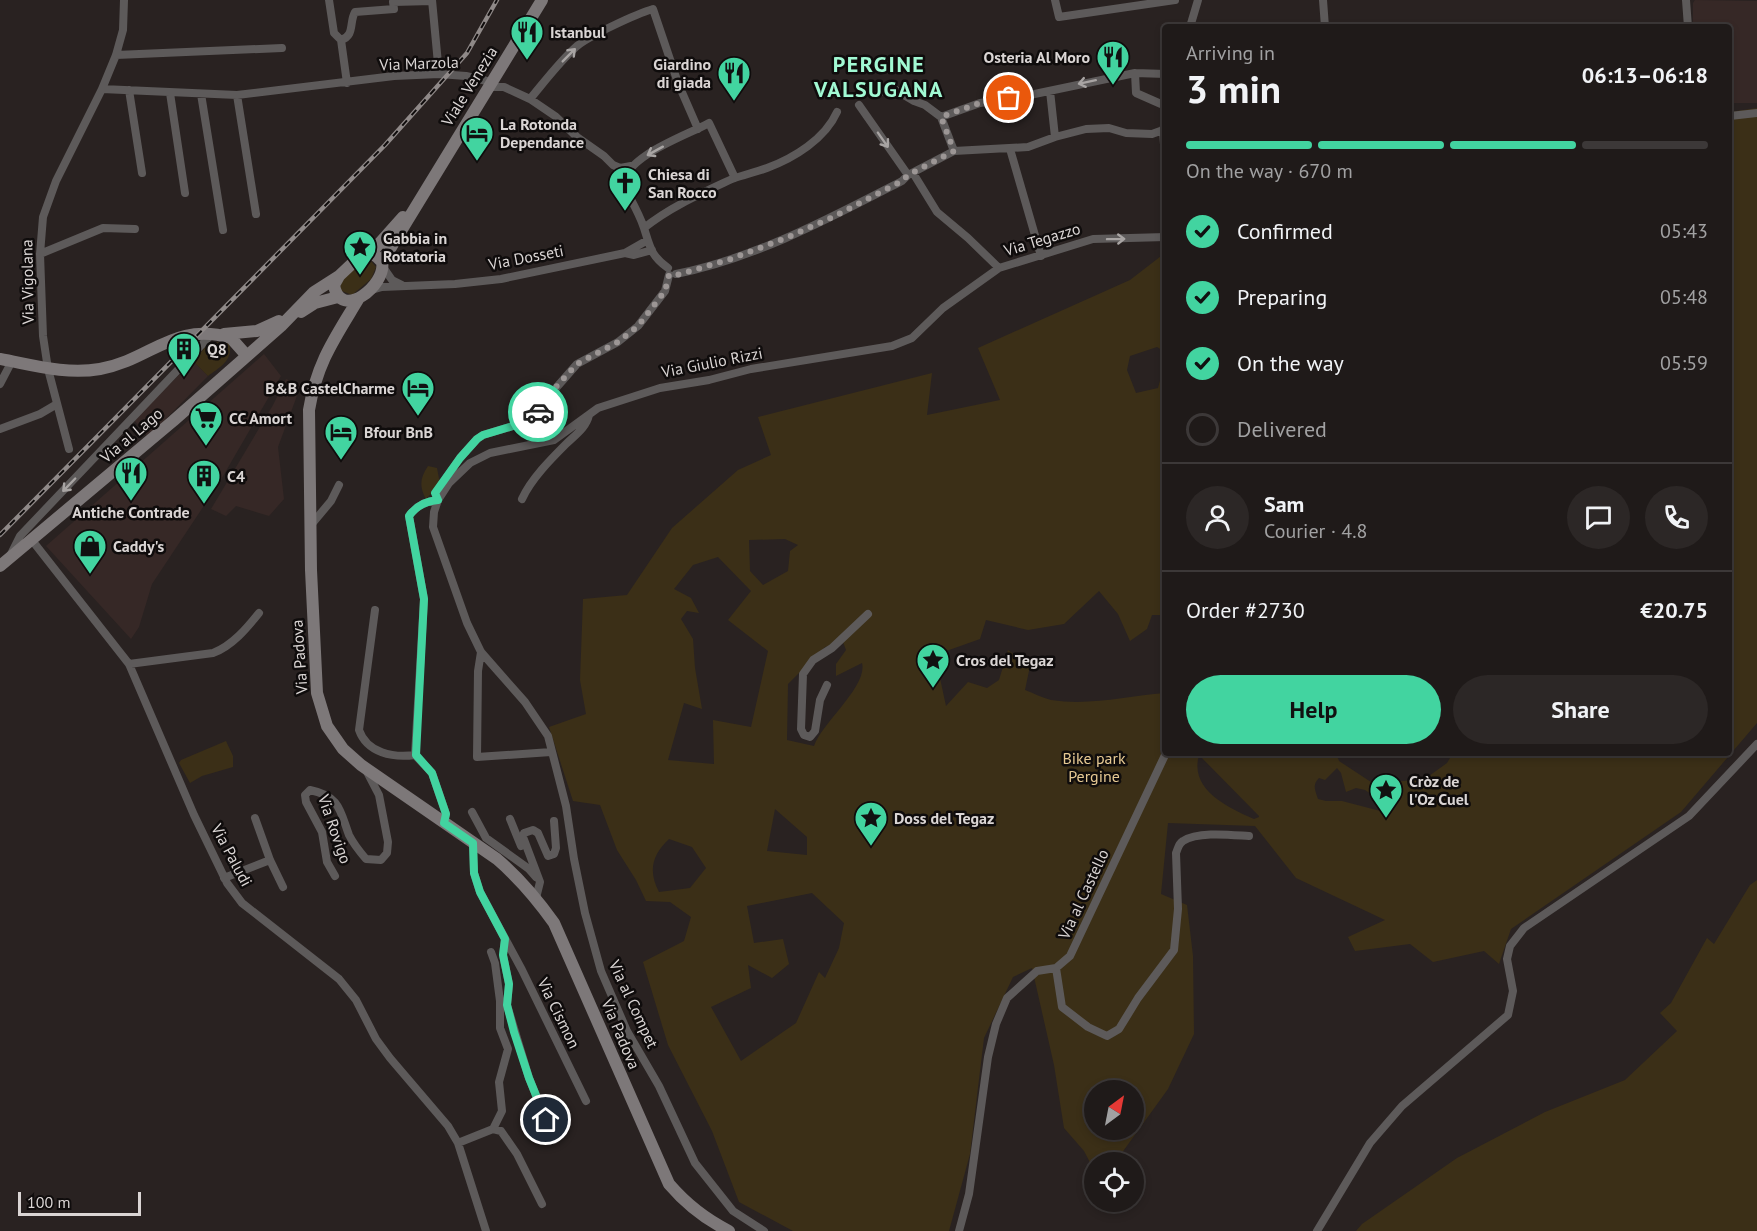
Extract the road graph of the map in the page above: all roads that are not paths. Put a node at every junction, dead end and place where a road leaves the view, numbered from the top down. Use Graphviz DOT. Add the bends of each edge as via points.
graph roads {
  1 [pos="124,0"];
  2 [pos="329,0"];
  3 [pos="432,0"];
  4 [pos="542,0"];
  5 [pos="1055,0"];
  6 [pos="1175,0"];
  7 [pos="1198,0"];
  8 [pos="1323,0"];
  9 [pos="1686,0"];
  10 [pos="393,1"];
  11 [pos="1191,24"];
  12 [pos="1324,24"];
  13 [pos="1688,24"];
  14 [pos="341,40"];
  15 [pos="282,48"];
  16 [pos="116,55"];
  17 [pos="1135,72"];
  18 [pos="439,74"];
  19 [pos="1162,74"];
  20 [pos="491,82"];
  21 [pos="347,83"];
  22 [pos="102,89"];
  23 [pos="129,90"];
  24 [pos="1050,91"];
  25 [pos="170,93"];
  26 [pos="201,94"];
  27 [pos="878,94"];
  28 [pos="237,95"];
  29 [pos="530,99"];
  30 [pos="1161,104"];
  31 [pos="859,105"];
  32 [pos="837,112"];
  33 [pos="1757,112"];
  34 [pos="1732,116"];
  35 [pos="941,117"];
  36 [pos="698,129"];
  37 [pos="1162,130"];
  38 [pos="1055,137"];
  39 [pos="1011,149"];
  40 [pos="954,151"];
  41 [pos="632,166"];
  42 [pos="142,173"];
  43 [pos="911,174"];
  44 [pos="735,178"];
  45 [pos="425,190"];
  46 [pos="185,193"];
  47 [pos="256,214"];
  48 [pos="644,228"];
  49 [pos="135,229"];
  50 [pos="223,230"];
  51 [pos="1162,237"];
  52 [pos="646,242"];
  53 [pos="652,250"];
  54 [pos="625,252"];
  55 [pos="40,254"];
  56 [pos="370,254"];
  57 [pos="1041,256"];
  58 [pos="382,265"];
  59 [pos="999,268"];
  60 [pos="671,272"];
  61 [pos="339,276"];
  62 [pos="409,286"];
  63 [pos="364,294"];
  64 [pos="341,298"];
  65 [pos="295,311"];
  66 [pos="344,321"];
  67 [pos="281,326"];
  68 [pos="239,332"];
  69 [pos="211,335"];
  70 [pos="250,354"];
  71 [pos="6,360"];
  72 [pos="48,369"];
  73 [pos="0,384"];
  74 [pos="57,404"];
  75 [pos="589,415"];
  76 [pos="0,429"];
  77 [pos="69,449"];
  78 [pos="339,485"];
  79 [pos="522,499"];
  80 [pos="438,500"];
  81 [pos="310,526"];
  82 [pos="31,539"];
  83 [pos="10,556"];
  84 [pos="0,566"];
  85 [pos="375,610"];
  86 [pos="260,613"];
  87 [pos="868,615"];
  88 [pos="481,652"];
  89 [pos="129,664"];
  90 [pos="827,685"];
  91 [pos="1757,744"];
  92 [pos="551,752"];
  93 [pos="416,755"];
  94 [pos="1165,756"];
  95 [pos="361,765"];
  96 [pos="472,812"];
  97 [pos="255,818"];
  98 [pos="510,819"];
  99 [pos="554,821"];
  100 [pos="444,823"];
  101 [pos="1249,836"];
  102 [pos="473,843"];
  103 [pos="270,860"];
  104 [pos="529,869"];
  105 [pos="335,876"];
  106 [pos="224,878"];
  107 [pos="540,882"];
  108 [pos="283,887"];
  109 [pos="536,898"];
  110 [pos="505,939"];
  111 [pos="491,952"];
  112 [pos="1056,968"];
  113 [pos="586,1101"];
  114 [pos="493,1129"];
  115 [pos="554,1140"];
  116 [pos="458,1143"];
  117 [pos="542,1204"];
  118 [pos="486,1231"];
  119 [pos="729,1231"];
  120 [pos="765,1231"];
  121 [pos="959,1231"];
  122 [pos="1317,1231"];
  1 -- 16 [label="street, Via Vigolana" via="123,30"];
  2 -- 14 [label="street" via="334,33"];
  3 -- 10 [label="street"];
  3 -- 18 [label="street"];
  4 -- 20 [label="main road, Viale Venezia"];
  5 -- 6 [label="street" via="1059,17"];
  7 -- 11 [label="street"];
  8 -- 12 [label="street"];
  9 -- 13 [label="street"];
  10 -- 14 [label="street" via="394,9 355,12 352,30"];
  14 -- 21 [label="street"];
  15 -- 16 [label="street"];
  16 -- 22 [label="street, Via Vigolana"];
  17 -- 19 [label="street"];
  17 -- 24 [label="street, one-way"];
  17 -- 30 [label="street" via="1136,93"];
  18 -- 20 [label="street, Via Marzola"];
  18 -- 21 [label="street, Via Marzola"];
  20 -- 29 [label="street, Via Marzola"];
  20 -- 45 [label="main road, Viale Venezia"];
  21 -- 28 [label="street, Via Marzola"];
  22 -- 23 [label="street, Via Marzola"];
  22 -- 55 [label="street, Via Vigolana" via="56,181 43,217"];
  23 -- 25 [label="street, Via Marzola"];
  23 -- 42 [label="street"];
  24 -- 35 [label="street" via="980,103"];
  24 -- 38 [label="street"];
  25 -- 26 [label="street, Via Marzola"];
  25 -- 46 [label="street"];
  26 -- 28 [label="street, Via Marzola"];
  26 -- 50 [label="street"];
  27 -- 35 [label="street" via="889,86"];
  28 -- 47 [label="street"];
  29 -- 36 [label="street, one-way" via="579,45 653,9"];
  29 -- 41 [label="street" via="620,168"];
  31 -- 43 [label="street, one-way"];
  32 -- 44 [label="street" via="818,138 794,156"];
  33 -- 34 [label="street"];
  35 -- 40 [label="street"];
  36 -- 41 [label="street, one-way"];
  36 -- 44 [label="street" via="709,123"];
  37 -- 38 [label="street" via="1152,134 1098,128"];
  38 -- 39 [label="street"];
  39 -- 40 [label="street"];
  39 -- 57 [label="street"];
  40 -- 43 [label="street"];
  41 -- 48 [label="street" via="623,184"];
  43 -- 59 [label="street" via="937,212"];
  43 -- 60 [label="street" via="786,238 728,260"];
  44 -- 48 [label="street" via="658,216"];
  45 -- 56 [label="main road, Viale Venezia"];
  45 -- 58 [label="main road, Viale Venezia"];
  48 -- 52 [label="street"];
  49 -- 55 [label="street" via="104,228"];
  57 -- 51 [label="street, Via Tegazzo, one-way" via="1093,239"];
  52 -- 53 [label="street"];
  52 -- 54 [label="street, Via Dosseti"];
  53 -- 54 [label="street" via="634,255"];
  53 -- 60 [label="street"];
  54 -- 62 [label="street, Via Dosseti" via="501,279"];
  55 -- 72 [label="street, Via Vigolana"];
  56 -- 58 [label="main road"];
  56 -- 61 [label="main road, Viale Venezia" via="361,256"];
  57 -- 59 [label="street, Via Tegazzo"];
  58 -- 62 [label="street" via="392,280"];
  58 -- 63 [label="main road, Viale Venezia" via="379,279"];
  59 -- 75 [label="street, Via Giulio Rizzi" via="943,308 912,338 892,346 660,388 597,408"];
  60 -- 80 [label="street, Via al Compet" via="665,291 638,326 618,342 577,364 542,410 477,439 435,493"];
  61 -- 64 [label="main road" via="334,285"];
  61 -- 65 [label="main road, Viale Venezia" via="314,292"];
  62 -- 63 [label="street, Via Dosseti" via="382,287"];
  63 -- 64 [label="main road" via="349,302"];
  63 -- 66 [label="main road, Via Padova"];
  64 -- 66 [label="main road"];
  64 -- 67 [label="main road" via="315,303"];
  65 -- 67 [label="main road, Viale Venezia"];
  65 -- 68 [label="main road" via="265,328"];
  66 -- 81 [label="main road, Via Padova" via="322,361 309,410"];
  67 -- 70 [label="main road, Via al Lago"];
  68 -- 69 [label="main road"];
  68 -- 70 [label="main road" via="252,343"];
  69 -- 70 [label="main road" via="231,338"];
  69 -- 72 [label="main road" via="182,335 128,362 101,369"];
  69 -- 83 [label="street, one-way" via="20,536"];
  70 -- 82 [label="main road, Via al Lago"];
  71 -- 72 [label="main road"];
  71 -- 73 [label="street"];
  72 -- 74 [label="street, Via Vigolana"];
  74 -- 76 [label="street"];
  74 -- 77 [label="street, Via Vigolana"];
  75 -- 79 [label="street" via="587,424 564,445"];
  75 -- 80 [label="street, Via Giulio Rizzi" via="554,440 490,453 470,463"];
  78 -- 81 [label="street"];
  80 -- 88 [label="street, Via al Compet" via="433,527 466,623"];
  80 -- 93 [label="street" via="427,501 409,516 424,599"];
  81 -- 95 [label="main road, Via Padova" via="317,693 327,726 343,749"];
  82 -- 83 [label="main road, Via al Lago"];
  82 -- 89 [label="street, Via Paludi"];
  83 -- 84 [label="main road, Via al Lago"];
  85 -- 93 [label="street" via="359,730 363,741 374,751 405,757"];
  86 -- 89 [label="street" via="221,650"];
  87 -- 90 [label="street" via="813,660 803,674 804,735 810,737 815,730"];
  88 -- 92 [label="street, Via al Compet" via="525,702 548,736"];
  88 -- 92 [label="street" via="477,757"];
  89 -- 106 [label="street, Via Paludi"];
  91 -- 122 [label="street" via="1689,816 1524,928 1510,946 1507,959 1513,991 1508,1015 1410,1099 1376,1135"];
  92 -- 120 [label="street, Via al Compet" via="558,768 585,913 601,971 627,1031 695,1163 733,1211"];
  93 -- 100 [label="street" via="432,773 446,814"];
  94 -- 112 [label="street, Via al Castello" via="1070,956"];
  95 -- 100 [label="main road, Via Padova"];
  95 -- 105 [label="street, Via Rovigo" via="379,795 388,842 387,853 381,860 366,859 360,852 335,801 310,790 305,795 322,832 327,862"];
  96 -- 104 [label="street" via="486,838"];
  97 -- 103 [label="street"];
  98 -- 104 [label="street"];
  99 -- 107 [label="street" via="554,854 548,856 533,830 523,837"];
  100 -- 102 [label="main road, Via Padova"];
  101 -- 112 [label="street" via="1217,833 1184,840 1179,845 1174,950 1119,1029 1107,1036 1088,1028 1062,1007"];
  102 -- 109 [label="main road, Via Padova" via="512,872"];
  102 -- 110 [label="street, Via Cismon" via="474,873 480,892"];
  103 -- 106 [label="street"];
  103 -- 108 [label="street"];
  104 -- 107 [label="street"];
  106 -- 116 [label="street, Via Paludi" via="242,903 339,979 356,1000 376,1040"];
  107 -- 109 [label="street"];
  109 -- 119 [label="main road, Via Padova" via="554,923 669,1184 685,1203"];
  110 -- 113 [label="street, Via Cismon"];
  110 -- 115 [label="street, Via Cismon" via="507,1005 529,1078"];
  111 -- 114 [label="street" via="500,1001 500,1028 508,1049 499,1082 502,1112"];
  112 -- 121 [label="street, Via al Castello" via="1037,971 1008,998 996,1024 969,1194"];
  114 -- 116 [label="street"];
  114 -- 117 [label="street" via="509,1140"];
  116 -- 118 [label="street, Via Paludi"];
}
